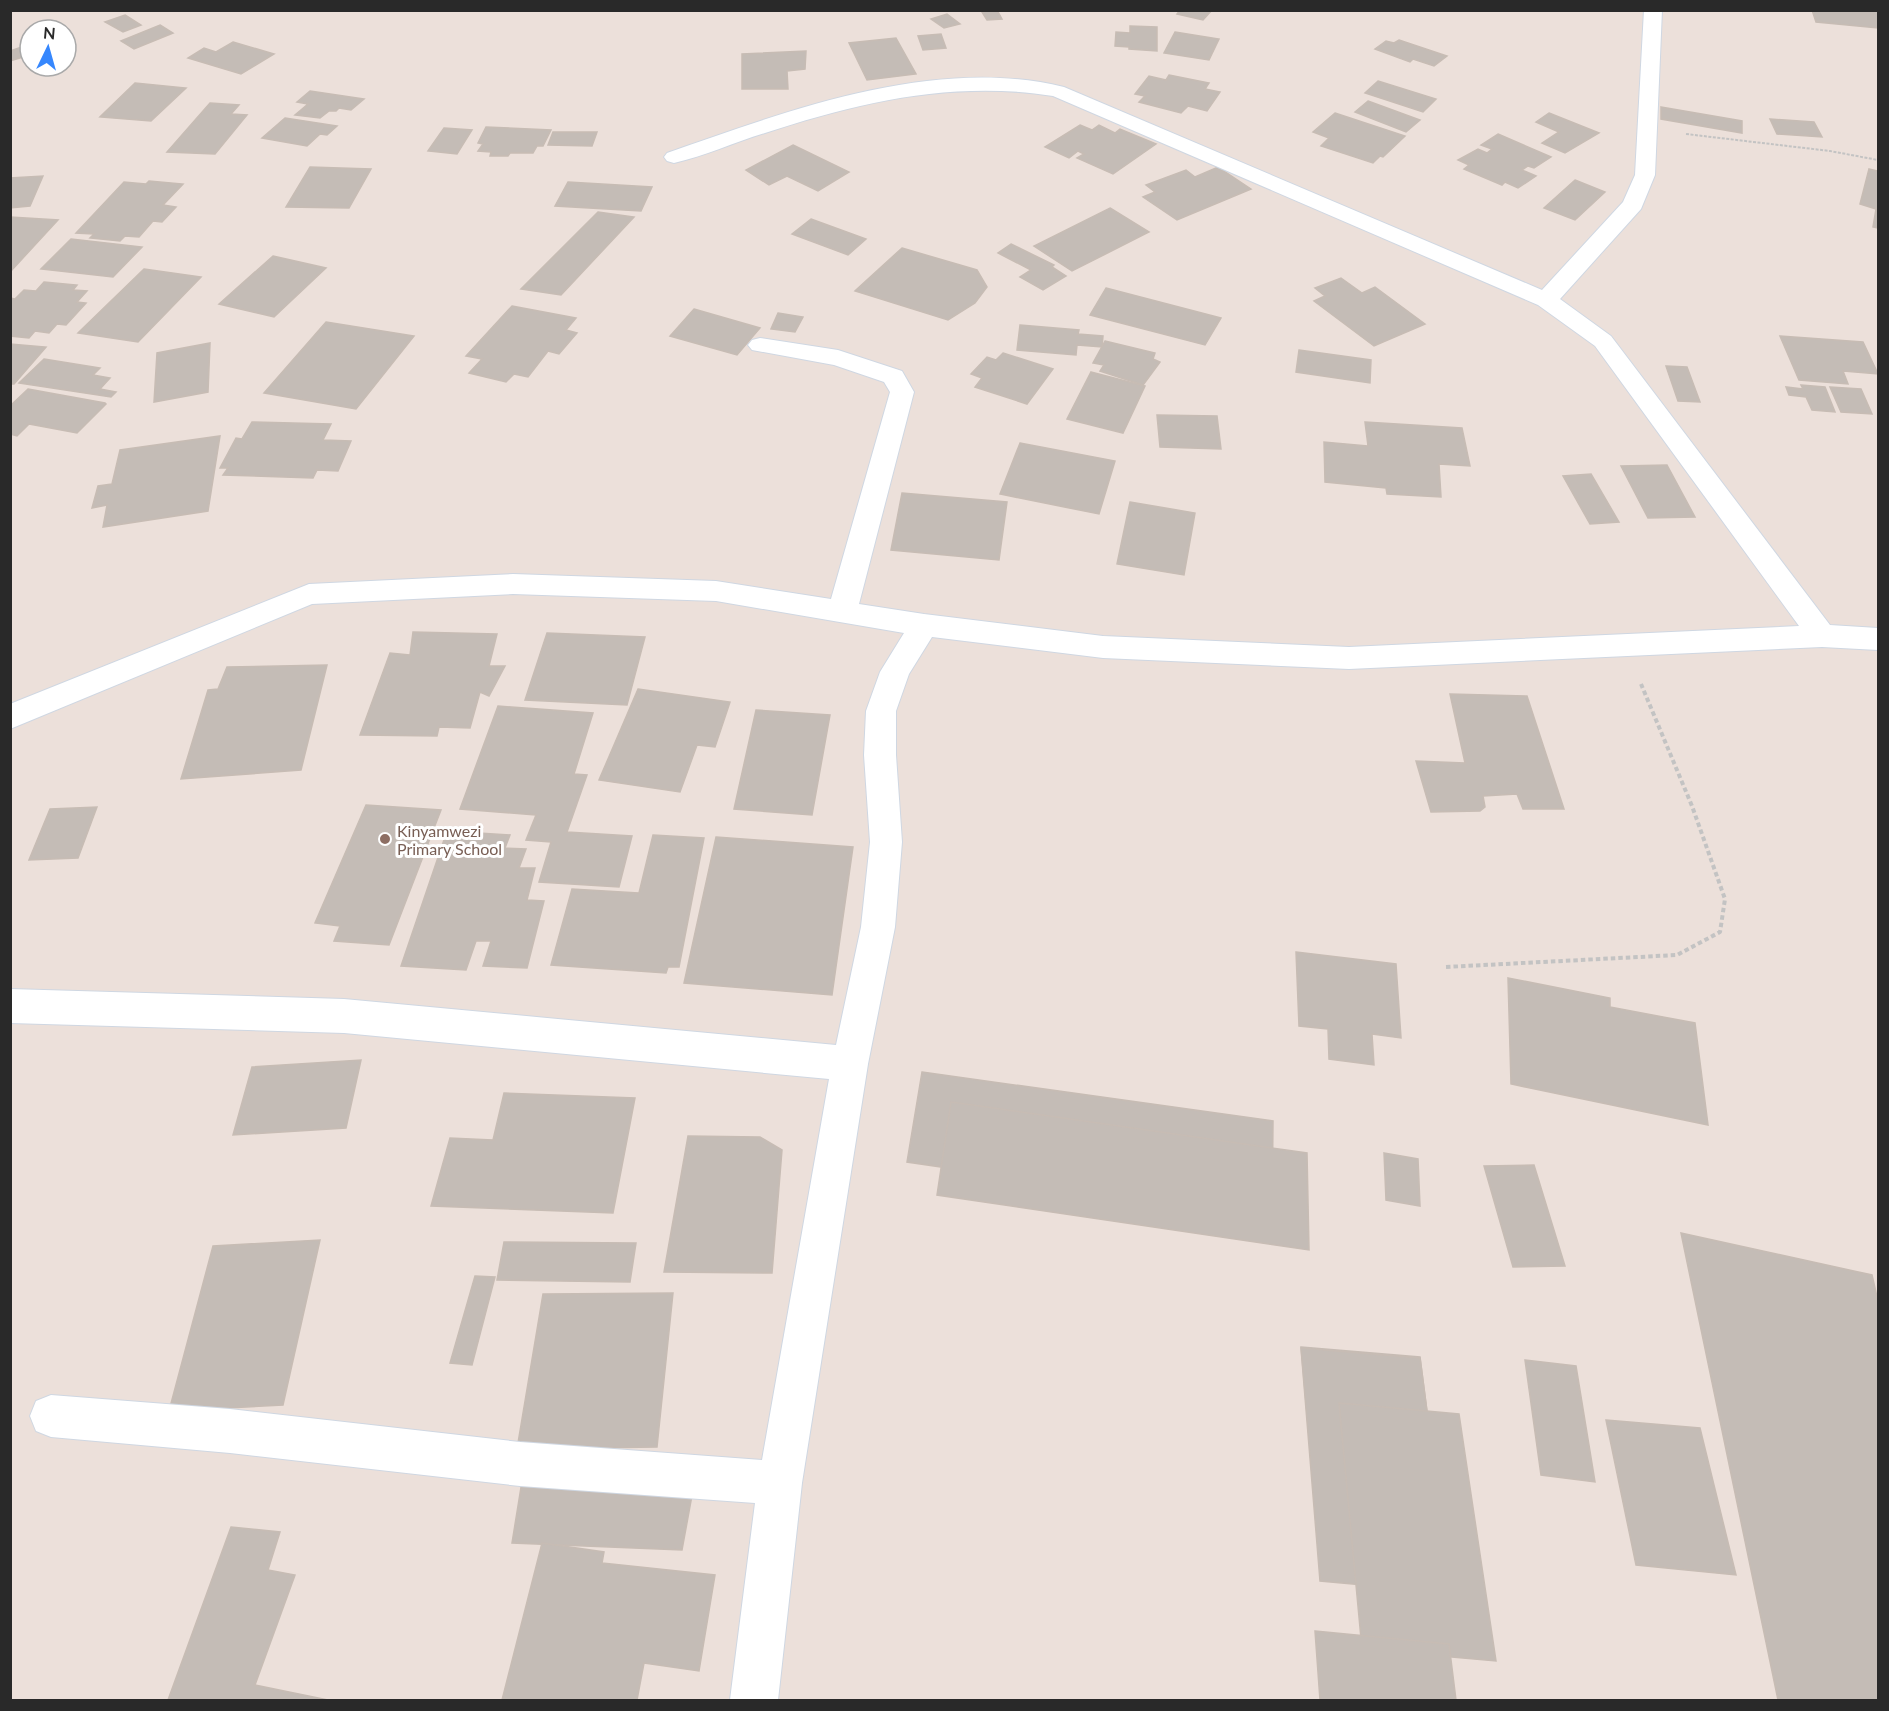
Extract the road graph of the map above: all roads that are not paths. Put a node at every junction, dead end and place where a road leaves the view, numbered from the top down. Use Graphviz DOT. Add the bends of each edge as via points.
graph roads {
  1 [pos="1653,10"];
  2 [pos="674,157"];
  3 [pos="1546,300"];
  4 [pos="760,345"];
  5 [pos="842,612"];
  6 [pos="924,625"];
  7 [pos="1822,636"];
  8 [pos="1878,639"];
  9 [pos="10,717"];
  10 [pos="10,1006"];
  11 [pos="850,1064"];
  12 [pos="51,1416"];
  13 [pos="780,1483"];
  14 [pos="754,1701"];
  1 -- 3 [label="street" via="1645,175 1634,204"];
  2 -- 3 [label="street" via="792,116 888,93 969,84 1015,84 1057,91"];
  3 -- 7 [label="street" via="1603,341"];
  4 -- 5 [label="street" via="838,358 892,377 902,392"];
  5 -- 6 [label="street"];
  5 -- 9 [label="street" via="716,591 513,584 309,594"];
  6 -- 7 [label="street" via="1103,647 1349,658"];
  6 -- 11 [label="street" via="895,672 881,711 886,842 878,927"];
  7 -- 8 [label="street"];
  10 -- 11 [label="street" via="345,1016"];
  11 -- 13 [label="street"];
  12 -- 13 [label="street" via="230,1431 520,1464"];
  13 -- 14 [label="street"];
}
